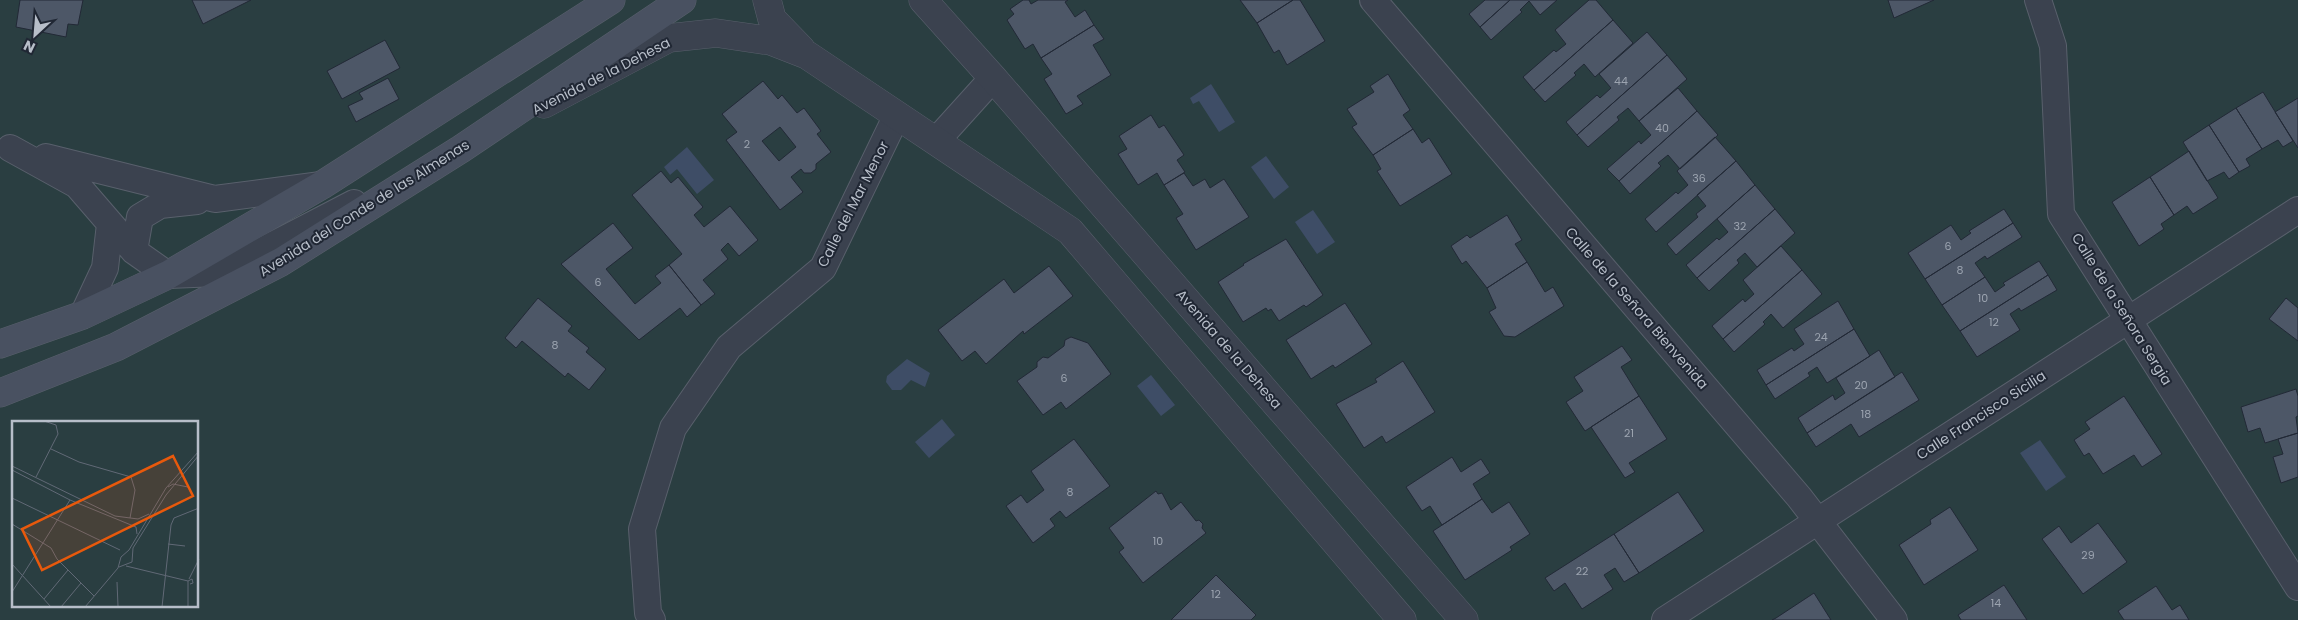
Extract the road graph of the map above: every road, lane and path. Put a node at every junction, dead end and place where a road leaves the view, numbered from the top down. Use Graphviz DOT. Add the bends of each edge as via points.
graph roads {
  1 [pos="611,0"];
  2 [pos="682,0"];
  3 [pos="767,0"];
  4 [pos="923,0"];
  5 [pos="1373,0"];
  6 [pos="2038,0"];
  7 [pos="807,55"];
  8 [pos="993,78"];
  9 [pos="898,115"];
  10 [pos="936,140"];
  11 [pos="5,147"];
  12 [pos="462,149"];
  13 [pos="322,185"];
  14 [pos="215,199"];
  15 [pos="2298,210"];
  16 [pos="110,224"];
  17 [pos="134,252"];
  18 [pos="168,275"];
  19 [pos="83,315"];
  20 [pos="2128,319"];
  21 [pos="0,344"];
  22 [pos="0,393"];
  23 [pos="1818,521"];
  24 [pos="2298,587"];
  25 [pos="652,620"];
  26 [pos="1402,620"];
  27 [pos="1464,620"];
  28 [pos="1664,620"];
  29 [pos="1894,620"];
  1 -- 13 [label="main road"];
  2 -- 12 [label="main road, Avenida del Conde de las Almenas"];
  3 -- 7 [label="street, Avenida de la Dehesa" via="772,19"];
  4 -- 8 [label="street, Avenida de la Dehesa"];
  5 -- 23 [label="street, Calle de la Señora Bienvenida"];
  6 -- 20 [label="street, Calle de la Señora Sergia" via="2053,46 2061,214"];
  7 -- 9 [label="street, Avenida de la Dehesa"];
  7 -- 12 [label="street, Avenida de la Dehesa" via="771,41 716,33 669,38"];
  8 -- 10 [label="street"];
  8 -- 27 [label="street, Avenida de la Dehesa"];
  9 -- 10 [label="street, Avenida de la Dehesa"];
  9 -- 25 [label="street, Calle del Mar Menor" via="823,268 729,347 674,428 642,530 648,613"];
  10 -- 26 [label="street, Avenida de la Dehesa" via="1070,231"];
  11 -- 14 [label="street"];
  11 -- 16 [label="street" via="78,185"];
  12 -- 18 [label="street" via="219,272"];
  12 -- 22 [label="main road, Avenida del Conde de las Almenas" via="281,262 116,347"];
  13 -- 14 [label="street"];
  13 -- 18 [label="main road"];
  14 -- 17 [label="street" via="160,204 140,217"];
  15 -- 20 [label="street, Calle Francisco Sicilia"];
  16 -- 17 [label="street"];
  16 -- 19 [label="street" via="105,268"];
  17 -- 18 [label="street"];
  18 -- 19 [label="main road"];
  19 -- 21 [label="main road"];
  20 -- 23 [label="street, Calle Francisco Sicilia"];
  20 -- 24 [label="street, Calle de la Señora Sergia"];
  23 -- 28 [label="street, Calle Francisco Sicilia"];
  23 -- 29 [label="street, Calle de la Señora Bienvenida"];
}
